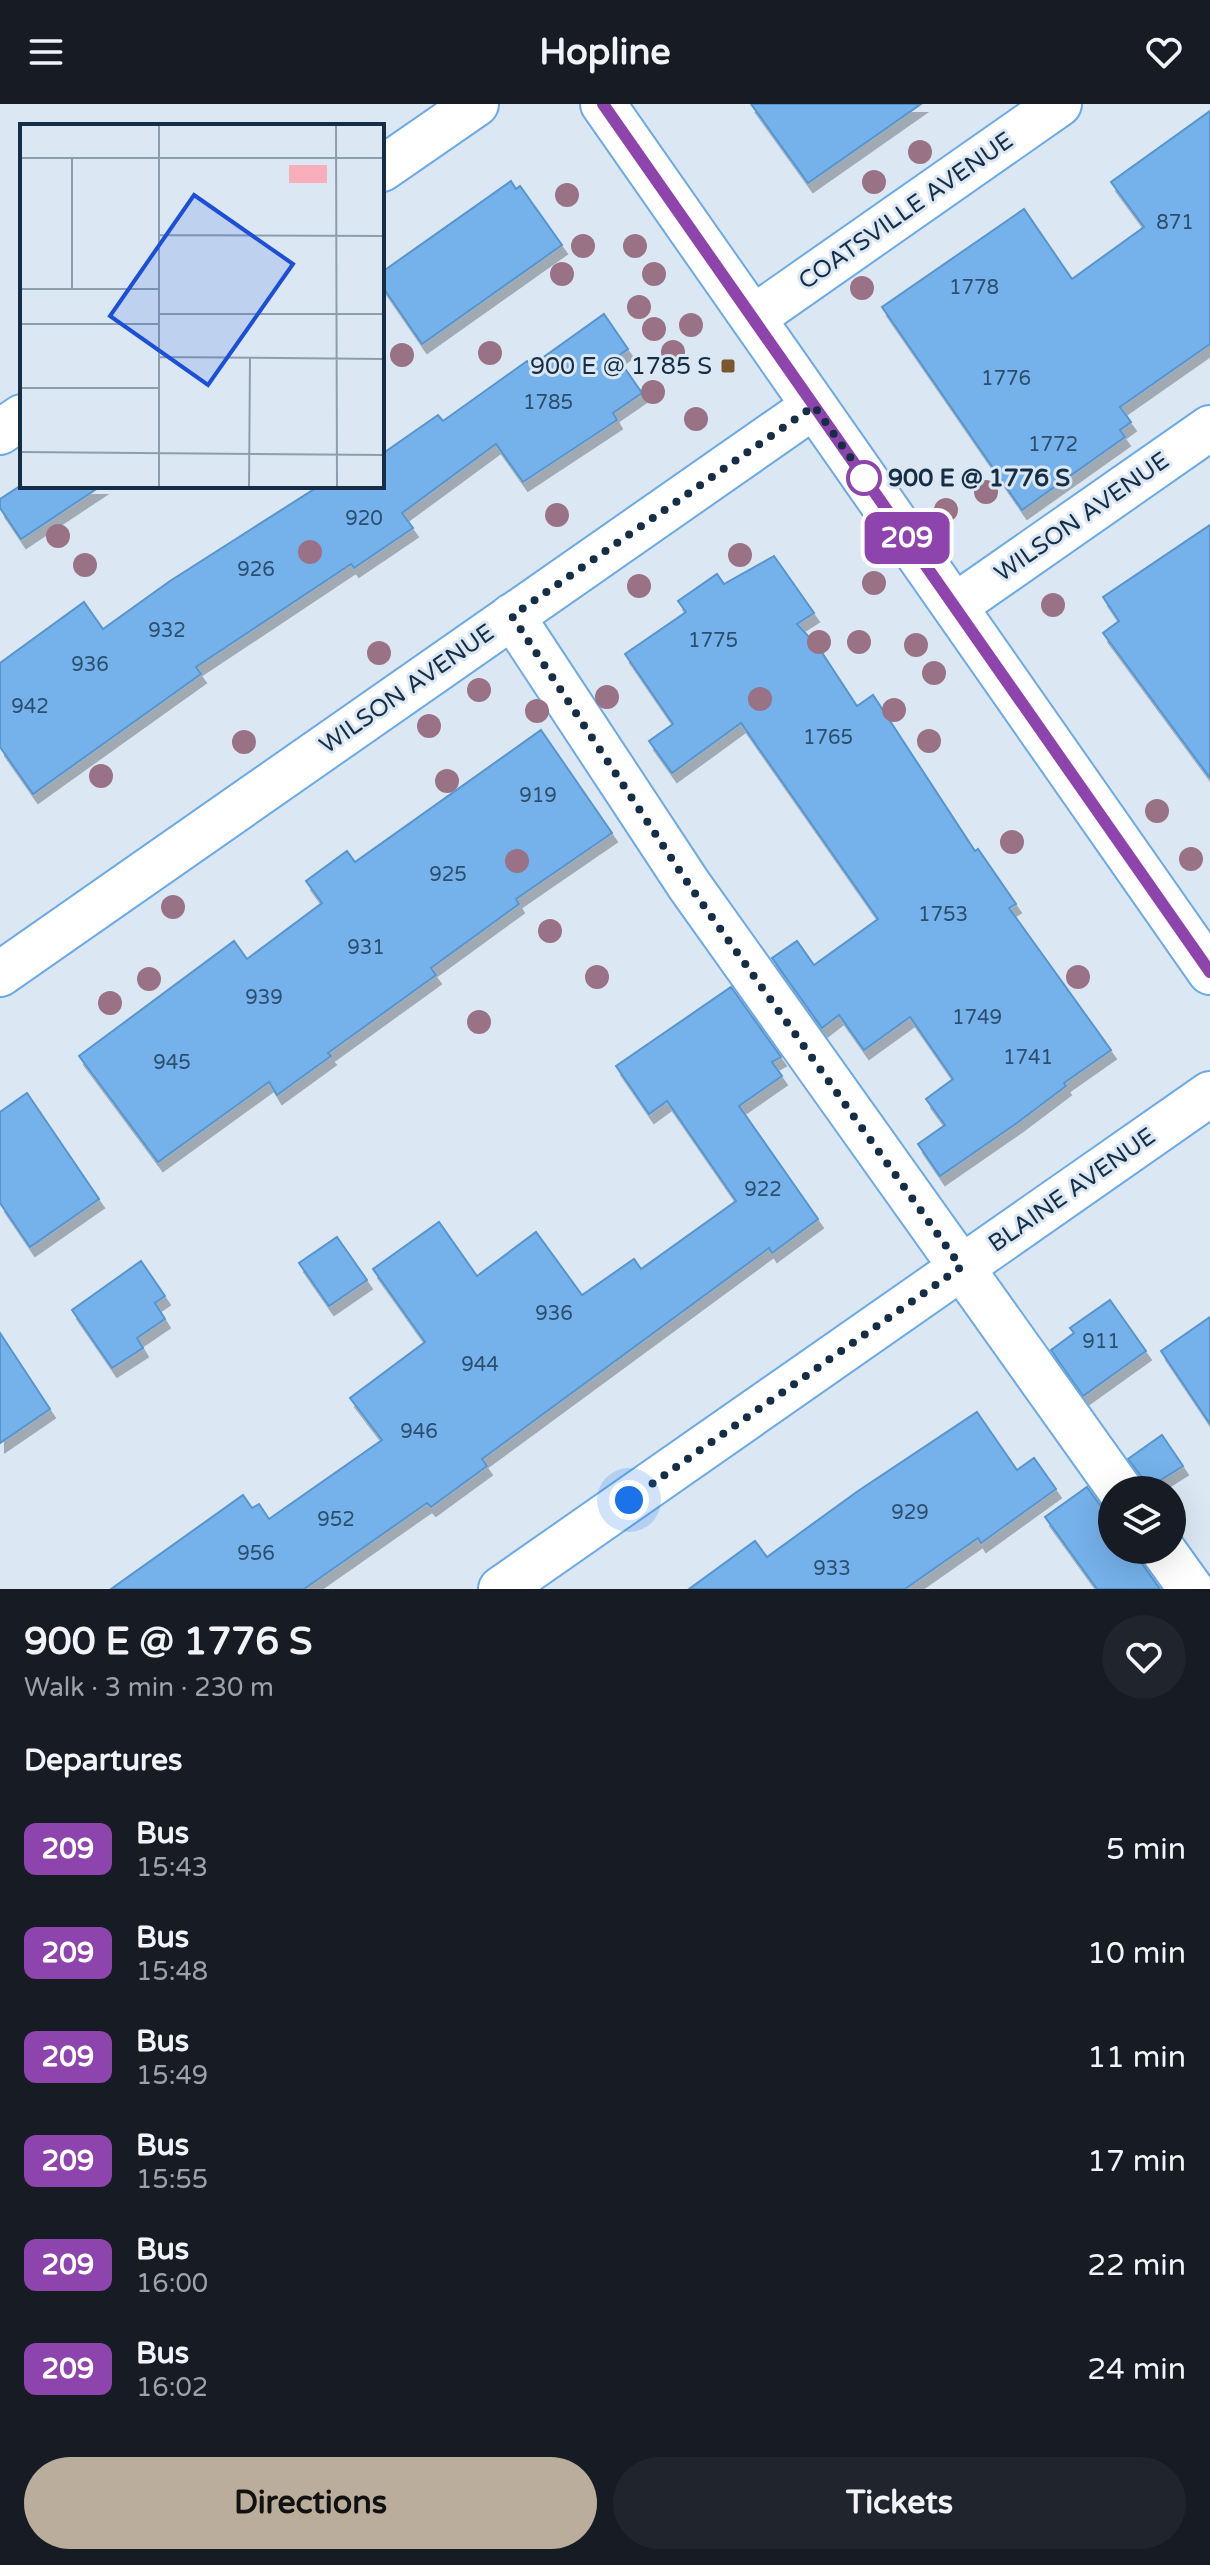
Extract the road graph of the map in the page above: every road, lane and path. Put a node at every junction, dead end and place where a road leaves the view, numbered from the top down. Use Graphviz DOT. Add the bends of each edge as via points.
graph roads {
  1 [pos="476,104"];
  2 [pos="603,104"];
  3 [pos="1059,104"];
  4 [pos="384,168"];
  5 [pos="753,318"];
  6 [pos="814,406"];
  7 [pos="20,418"];
  8 [pos="1210,428"];
  9 [pos="0,432"];
  10 [pos="955,606"];
  11 [pos="512,616"];
  12 [pos="1210,972"];
  13 [pos="0,974"];
  14 [pos="1210,1094"];
  15 [pos="961,1267"];
  16 [pos="1110,1476"];
  17 [pos="1173,1564"];
  18 [pos="501,1589"];
  19 [pos="1191,1589"];
  1 -- 4 [label="street"];
  2 -- 5 [label="street"];
  3 -- 5 [label="street, COATSVILLE AVENUE"];
  5 -- 6 [label="street"];
  6 -- 10 [label="street"];
  6 -- 11 [label="street, WILSON AVENUE"];
  7 -- 9 [label="street"];
  8 -- 10 [label="street, WILSON AVENUE"];
  10 -- 12 [label="street"];
  11 -- 13 [label="street, WILSON AVENUE"];
  11 -- 15 [label="street" via="689,885"];
  14 -- 15 [label="street, BLAINE AVENUE"];
  15 -- 16 [label="street"];
  15 -- 18 [label="street, BLAINE AVENUE"];
  17 -- 19 [label="street"];
}
